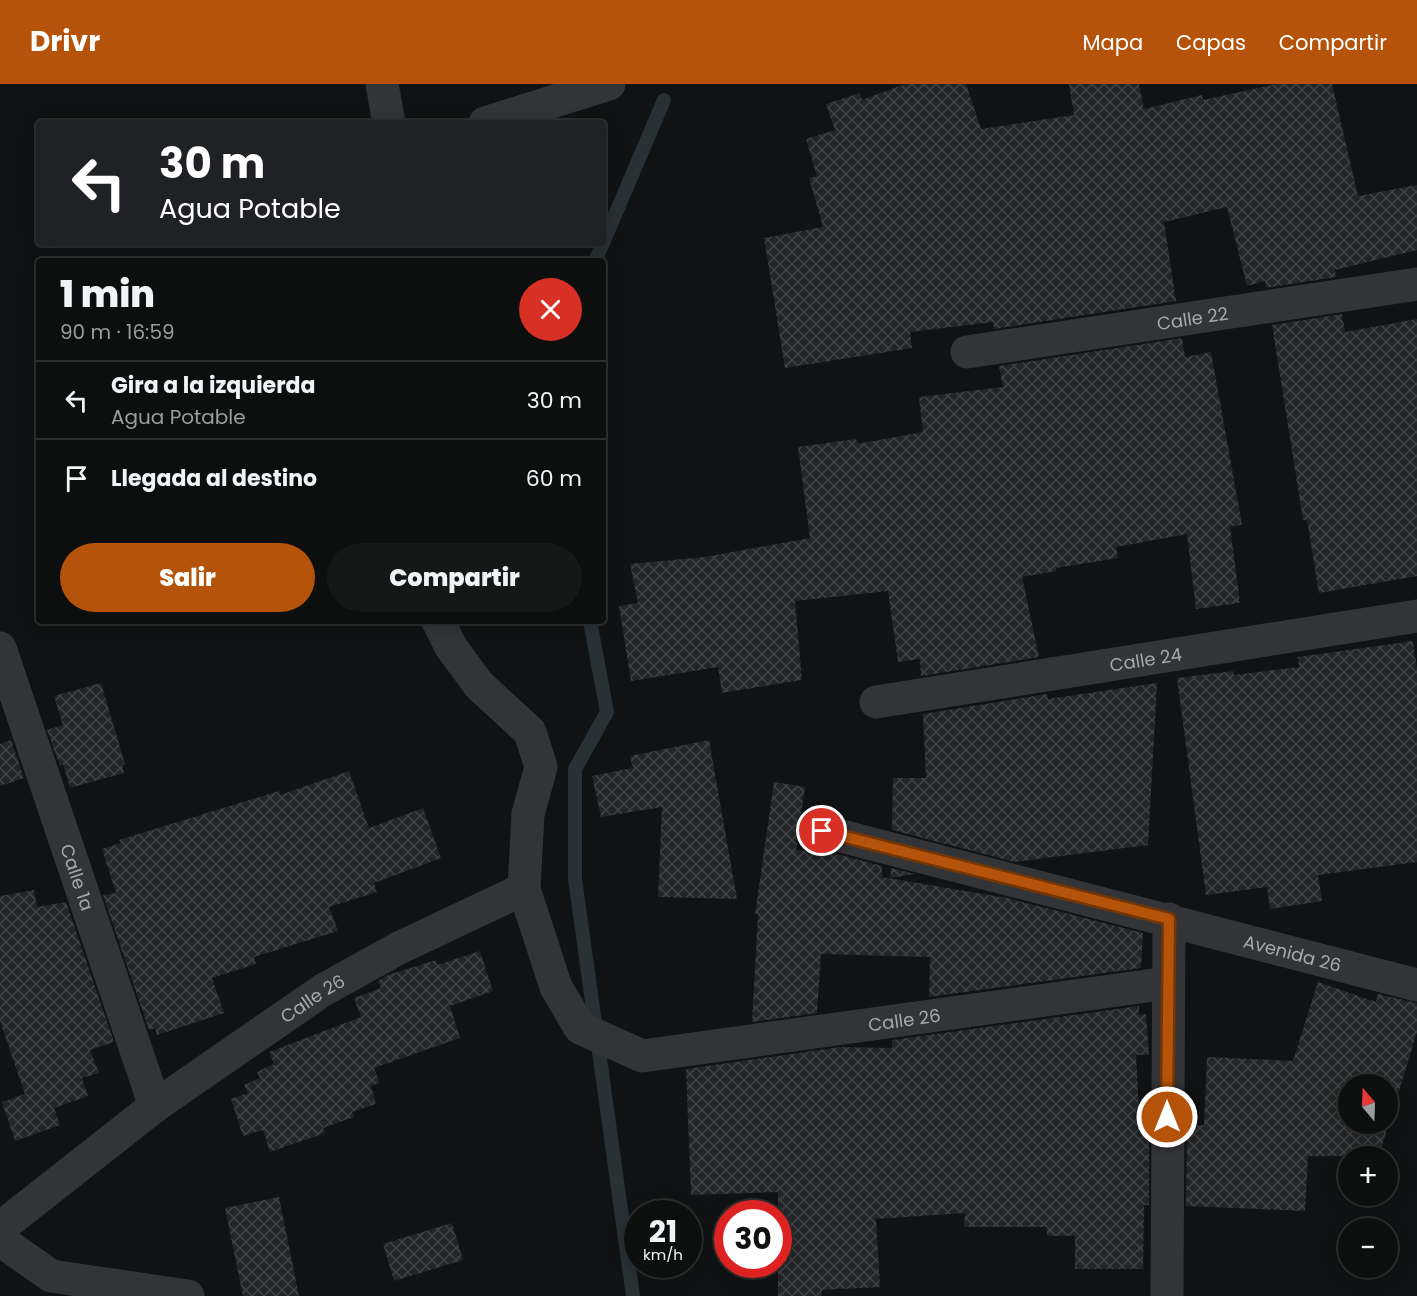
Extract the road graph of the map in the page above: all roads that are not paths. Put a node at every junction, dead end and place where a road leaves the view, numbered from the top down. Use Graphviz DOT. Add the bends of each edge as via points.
graph roads {
  1 [pos="382,84"];
  2 [pos="609,84"];
  3 [pos="388,120"];
  4 [pos="495,120"];
  5 [pos="1417,284"];
  6 [pos="968,352"];
  7 [pos="1417,616"];
  8 [pos="440,624"];
  9 [pos="0,648"];
  10 [pos="876,702"];
  11 [pos="822,831"];
  12 [pos="524,889"];
  13 [pos="1169,919"];
  14 [pos="1168,983"];
  15 [pos="1417,985"];
  16 [pos="155,1106"];
  17 [pos="0,1228"];
  18 [pos="0,1240"];
  19 [pos="188,1296"];
  20 [pos="1167,1296"];
  1 -- 3 [label="street"];
  2 -- 4 [label="street"];
  5 -- 6 [label="street, Calle 22"];
  7 -- 10 [label="street, Calle 24"];
  8 -- 12 [label="street" via="479,685 530,732 541,767 528,814"];
  9 -- 16 [label="street, Calle 1a"];
  11 -- 13 [label="street, Avenida 26"];
  12 -- 14 [label="street, Calle 26" via="556,987 580,1028 642,1056"];
  12 -- 16 [label="street, Calle 26" via="399,948 322,990"];
  13 -- 14 [label="street"];
  13 -- 15 [label="street, Avenida 26"];
  14 -- 20 [label="street"];
  16 -- 17 [label="street, Calle 26"];
  18 -- 19 [label="street" via="51,1276"];
}
